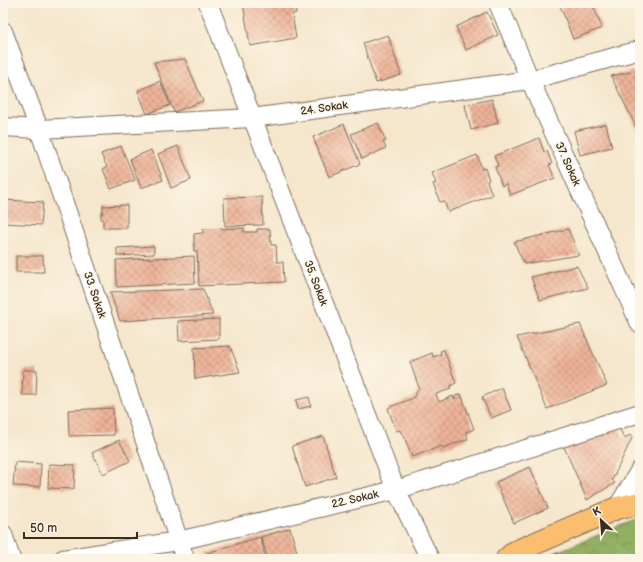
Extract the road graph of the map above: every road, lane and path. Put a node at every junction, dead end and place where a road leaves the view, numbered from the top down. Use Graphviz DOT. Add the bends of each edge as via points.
graph roads {
  1 [pos="208,3"];
  2 [pos="498,3"];
  3 [pos="3,31"];
  4 [pos="640,50"];
  5 [pos="530,80"];
  6 [pos="252,118"];
  7 [pos="3,127"];
  8 [pos="39,129"];
  9 [pos="640,324"];
  10 [pos="640,413"];
  11 [pos="640,470"];
  12 [pos="396,490"];
  13 [pos="640,503"];
  14 [pos="618,508"];
  15 [pos="3,534"];
  16 [pos="178,541"];
  17 [pos="11,559"];
  18 [pos="63,559"];
  19 [pos="185,559"];
  20 [pos="430,559"];
  21 [pos="507,559"];
  1 -- 6 [label="street, 35. Sokak"];
  2 -- 5 [label="street, 37. Sokak"];
  3 -- 8 [label="street, 33. Sokak"];
  4 -- 5 [label="street, 24. Sokak"];
  5 -- 6 [label="street, 24. Sokak"];
  5 -- 9 [label="street, 37. Sokak"];
  6 -- 8 [label="street, 24. Sokak"];
  6 -- 12 [label="street, 35. Sokak"];
  7 -- 8 [label="street, 24. Sokak"];
  8 -- 16 [label="street, 33. Sokak"];
  10 -- 12 [label="street, 22. Sokak"];
  11 -- 14 [label="street"];
  12 -- 16 [label="street, 22. Sokak"];
  12 -- 20 [label="street, 35. Sokak"];
  13 -- 14 [label="main road"];
  14 -- 21 [label="main road" via="515,552"];
  15 -- 17 [label="street"];
  16 -- 18 [label="street, 22. Sokak"];
  16 -- 19 [label="street, 33. Sokak"];
}
